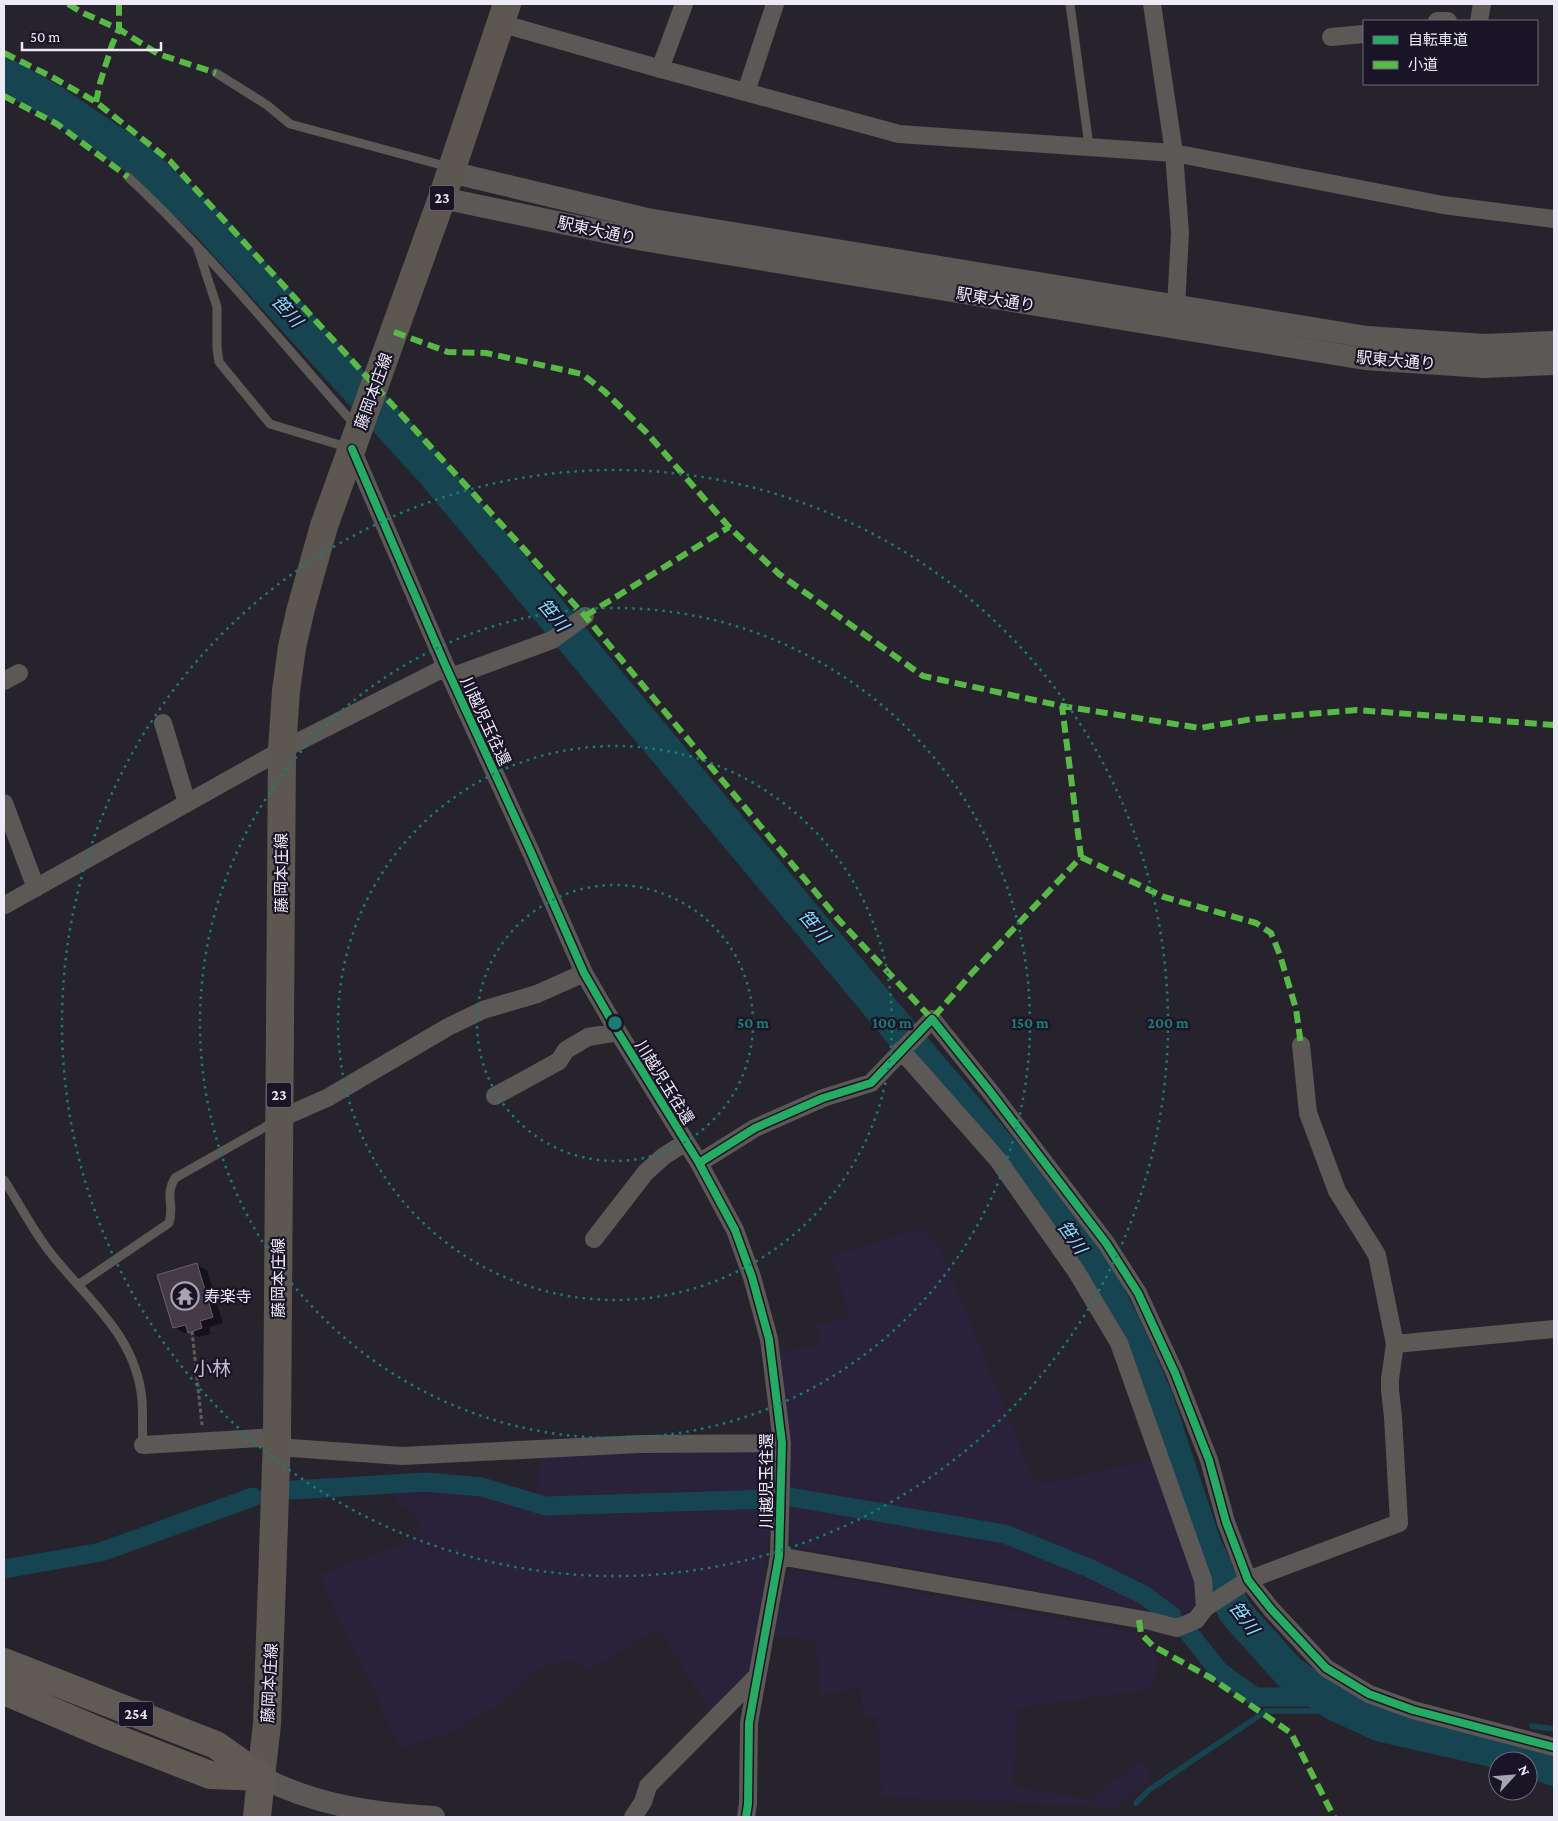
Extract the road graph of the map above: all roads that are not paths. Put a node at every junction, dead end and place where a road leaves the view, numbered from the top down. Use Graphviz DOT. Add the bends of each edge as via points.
graph roads {
  1 [pos="684,4"];
  2 [pos="774,4"];
  3 [pos="1070,4"];
  4 [pos="1152,4"];
  5 [pos="1482,4"];
  6 [pos="504,13"];
  7 [pos="1479,20"];
  8 [pos="1363,34"];
  9 [pos="1331,37"];
  10 [pos="660,69"];
  11 [pos="216,73"];
  12 [pos="746,92"];
  13 [pos="1089,146"];
  14 [pos="1174,153"];
  15 [pos="451,170"];
  16 [pos="128,176"];
  17 [pos="442,198"];
  18 [pos="1554,219"];
  19 [pos="198,246"];
  20 [pos="1176,307"];
  21 [pos="1554,342"];
  22 [pos="1554,364"];
  23 [pos="357,435"];
  24 [pos="585,616"];
  25 [pos="449,672"];
  26 [pos="163,724"];
  27 [pos="282,750"];
  28 [pos="4,802"];
  29 [pos="187,803"];
  30 [pos="36,888"];
  31 [pos="4,908"];
  32 [pos="584,973"];
  33 [pos="618,1032"];
  34 [pos="1301,1045"];
  35 [pos="902,1050"];
  36 [pos="495,1096"];
  37 [pos="279,1119"];
  38 [pos="686,1142"];
  39 [pos="699,1162"];
  40 [pos="4,1180"];
  41 [pos="594,1238"];
  42 [pos="78,1285"];
  43 [pos="1554,1329"];
  44 [pos="1395,1344"];
  45 [pos="277,1442"];
  46 [pos="782,1442"];
  47 [pos="143,1445"];
  48 [pos="779,1556"];
  49 [pos="1248,1580"];
  50 [pos="1210,1605"];
  51 [pos="4,1662"];
  52 [pos="757,1676"];
  53 [pos="4,1691"];
  54 [pos="1554,1747"];
  55 [pos="262,1777"];
  56 [pos="258,1817"];
  57 [pos="434,1817"];
  58 [pos="633,1817"];
  59 [pos="746,1817"];
  1 -- 10 [label="street"];
  2 -- 12 [label="street"];
  3 -- 13 [label="lane"];
  4 -- 14 [label="street"];
  5 -- 7 [label="street"];
  6 -- 10 [label="street"];
  6 -- 15 [label="main road, 藤岡本庄線 / 23"];
  8 -- 9 [label="street"];
  10 -- 12 [label="street"];
  11 -- 15 [label="lane" via="267,105 290,124"];
  12 -- 13 [label="street" via="899,134"];
  13 -- 14 [label="street"];
  14 -- 18 [label="street" via="1443,205"];
  14 -- 20 [label="street" via="1180,233"];
  15 -- 17 [label="main road, 藤岡本庄線 / 23"];
  15 -- 20 [label="street, 駅東大通り" via="647,219"];
  16 -- 19 [label="lane"];
  17 -- 22 [label="street, 駅東大通り" via="653,241 1365,359 1484,367"];
  17 -- 23 [label="main road, 藤岡本庄線 / 23"];
  19 -- 23 [label="lane"];
  19 -- 23 [label="lane" via="217,307 219,362 270,424"];
  20 -- 21 [label="street, 駅東大通り" via="1367,338 1484,345"];
  23 -- 25 [label="street, 川越児玉往還"];
  23 -- 27 [label="main road, 藤岡本庄線 / 23" via="324,526 301,608 292,647"];
  24 -- 25 [label="street" via="552,640"];
  25 -- 27 [label="street"];
  25 -- 32 [label="street, 川越児玉往還"];
  26 -- 29 [label="street"];
  27 -- 29 [label="street"];
  27 -- 37 [label="main road, 藤岡本庄線 / 23"];
  28 -- 30 [label="street"];
  29 -- 30 [label="street"];
  30 -- 31 [label="street"];
  32 -- 33 [label="street, 川越児玉往還"];
  32 -- 37 [label="street" via="537,994 483,1010 327,1098"];
  33 -- 36 [label="street" via="588,1037 566,1050 559,1061"];
  33 -- 38 [label="street, 川越児玉往還"];
  34 -- 44 [label="street" via="1308,1113 1337,1191 1377,1254"];
  35 -- 39 [label="street" via="871,1083 823,1098 755,1128"];
  35 -- 49 [label="street" via="932,1019 1106,1243 1138,1293 1175,1373"];
  35 -- 50 [label="street" via="998,1160 1076,1271 1119,1343"];
  37 -- 42 [label="lane" via="175,1178 169,1188 172,1214 169,1223"];
  37 -- 45 [label="main road, 藤岡本庄線 / 23"];
  38 -- 39 [label="street, 川越児玉往還"];
  38 -- 41 [label="street" via="646,1172"];
  39 -- 46 [label="street, 川越児玉往還" via="735,1230 752,1277 769,1339"];
  40 -- 42 [label="lane" via="48,1250"];
  42 -- 47 [label="lane" via="96,1302 130,1353 142,1398"];
  43 -- 44 [label="street"];
  44 -- 49 [label="street" via="1390,1390 1399,1523"];
  45 -- 46 [label="street" via="402,1456 639,1444"];
  45 -- 47 [label="street" via="204,1441"];
  45 -- 55 [label="main road, 藤岡本庄線 / 23" via="267,1724"];
  46 -- 48 [label="street, 川越児玉往還"];
  48 -- 50 [label="street" via="1177,1628 1196,1620"];
  48 -- 52 [label="street, 川越児玉往還"];
  49 -- 50 [label="street"];
  49 -- 54 [label="street" via="1326,1668 1368,1694 1413,1710"];
  51 -- 55 [label="highway, 254" via="216,1744"];
  52 -- 58 [label="street" via="648,1786"];
  52 -- 59 [label="street, 川越児玉往還" via="749,1723"];
  53 -- 55 [label="highway, 254" via="210,1775"];
  55 -- 56 [label="highway"];
  55 -- 57 [label="street" via="314,1799 383,1814"];
}
